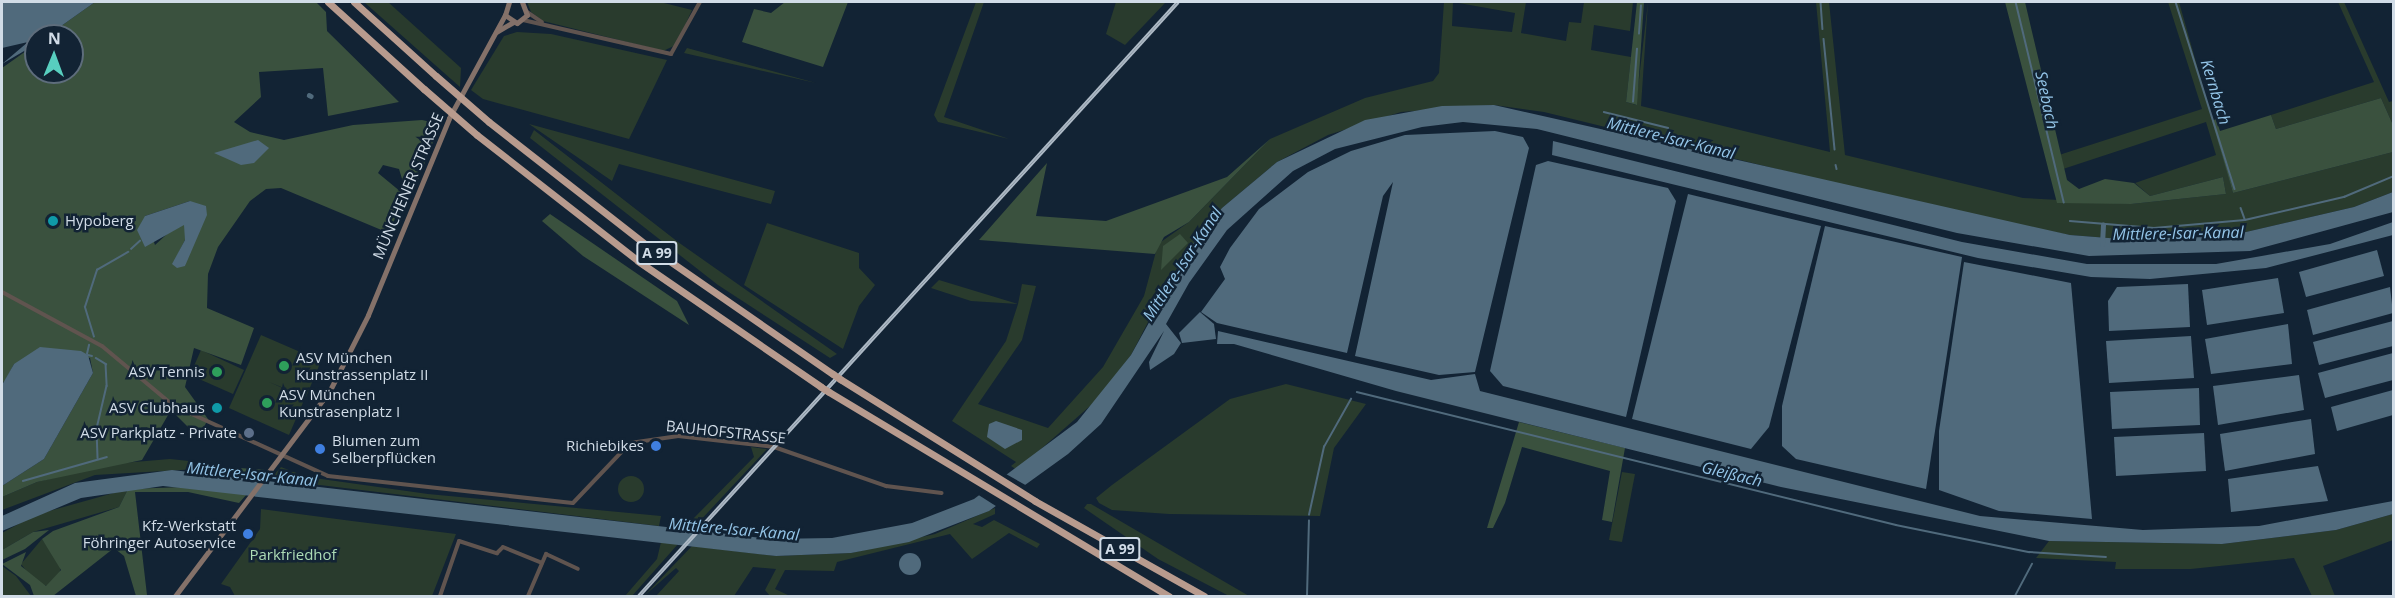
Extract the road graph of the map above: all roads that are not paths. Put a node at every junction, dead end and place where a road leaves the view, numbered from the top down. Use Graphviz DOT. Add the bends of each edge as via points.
graph roads {
  1 [pos="329,2"];
  2 [pos="354,2"];
  3 [pos="509,2"];
  4 [pos="700,2"];
  5 [pos="524,3"];
  6 [pos="527,12"];
  7 [pos="505,15"];
  8 [pos="523,20"];
  9 [pos="513,22"];
  10 [pos="549,25"];
  11 [pos="494,33"];
  12 [pos="2,292"];
  13 [pos="283,455"];
  14 [pos="942,493"];
  15 [pos="542,563"];
  16 [pos="578,569"];
  17 [pos="175,597"];
  18 [pos="440,597"];
  19 [pos="528,597"];
  20 [pos="1169,597"];
  21 [pos="1204,597"];
  1 -- 20 [label="highway, A 99, bridge" via="477,135 638,261 829,393 971,482"];
  2 -- 21 [label="highway, A 99, bridge" via="489,122 645,244 840,379 1035,501"];
  3 -- 7 [label="main road, MÜNCHENER STRASSE"];
  4 -- 10 [label="street" via="671,54"];
  5 -- 6 [label="main road"];
  6 -- 8 [label="main road"];
  6 -- 10 [label="street"];
  7 -- 9 [label="main road"];
  7 -- 11 [label="main road, MÜNCHENER STRASSE"];
  8 -- 9 [label="main road"];
  8 -- 10 [label="street"];
  9 -- 11 [label="main road"];
  11 -- 13 [label="main road, MÜNCHENER STRASSE" via="449,118 351,352"];
  12 -- 13 [label="street" via="102,346 174,406"];
  13 -- 14 [label="street, BAUHOFSTRASSE" via="328,476 573,503 630,443 678,436 774,447 886,486"];
  13 -- 17 [label="main road, MÜNCHENER STRASSE"];
  15 -- 16 [label="street" via="546,554"];
  15 -- 18 [label="street" via="503,546 497,553 459,541"];
  15 -- 19 [label="street"];
}
